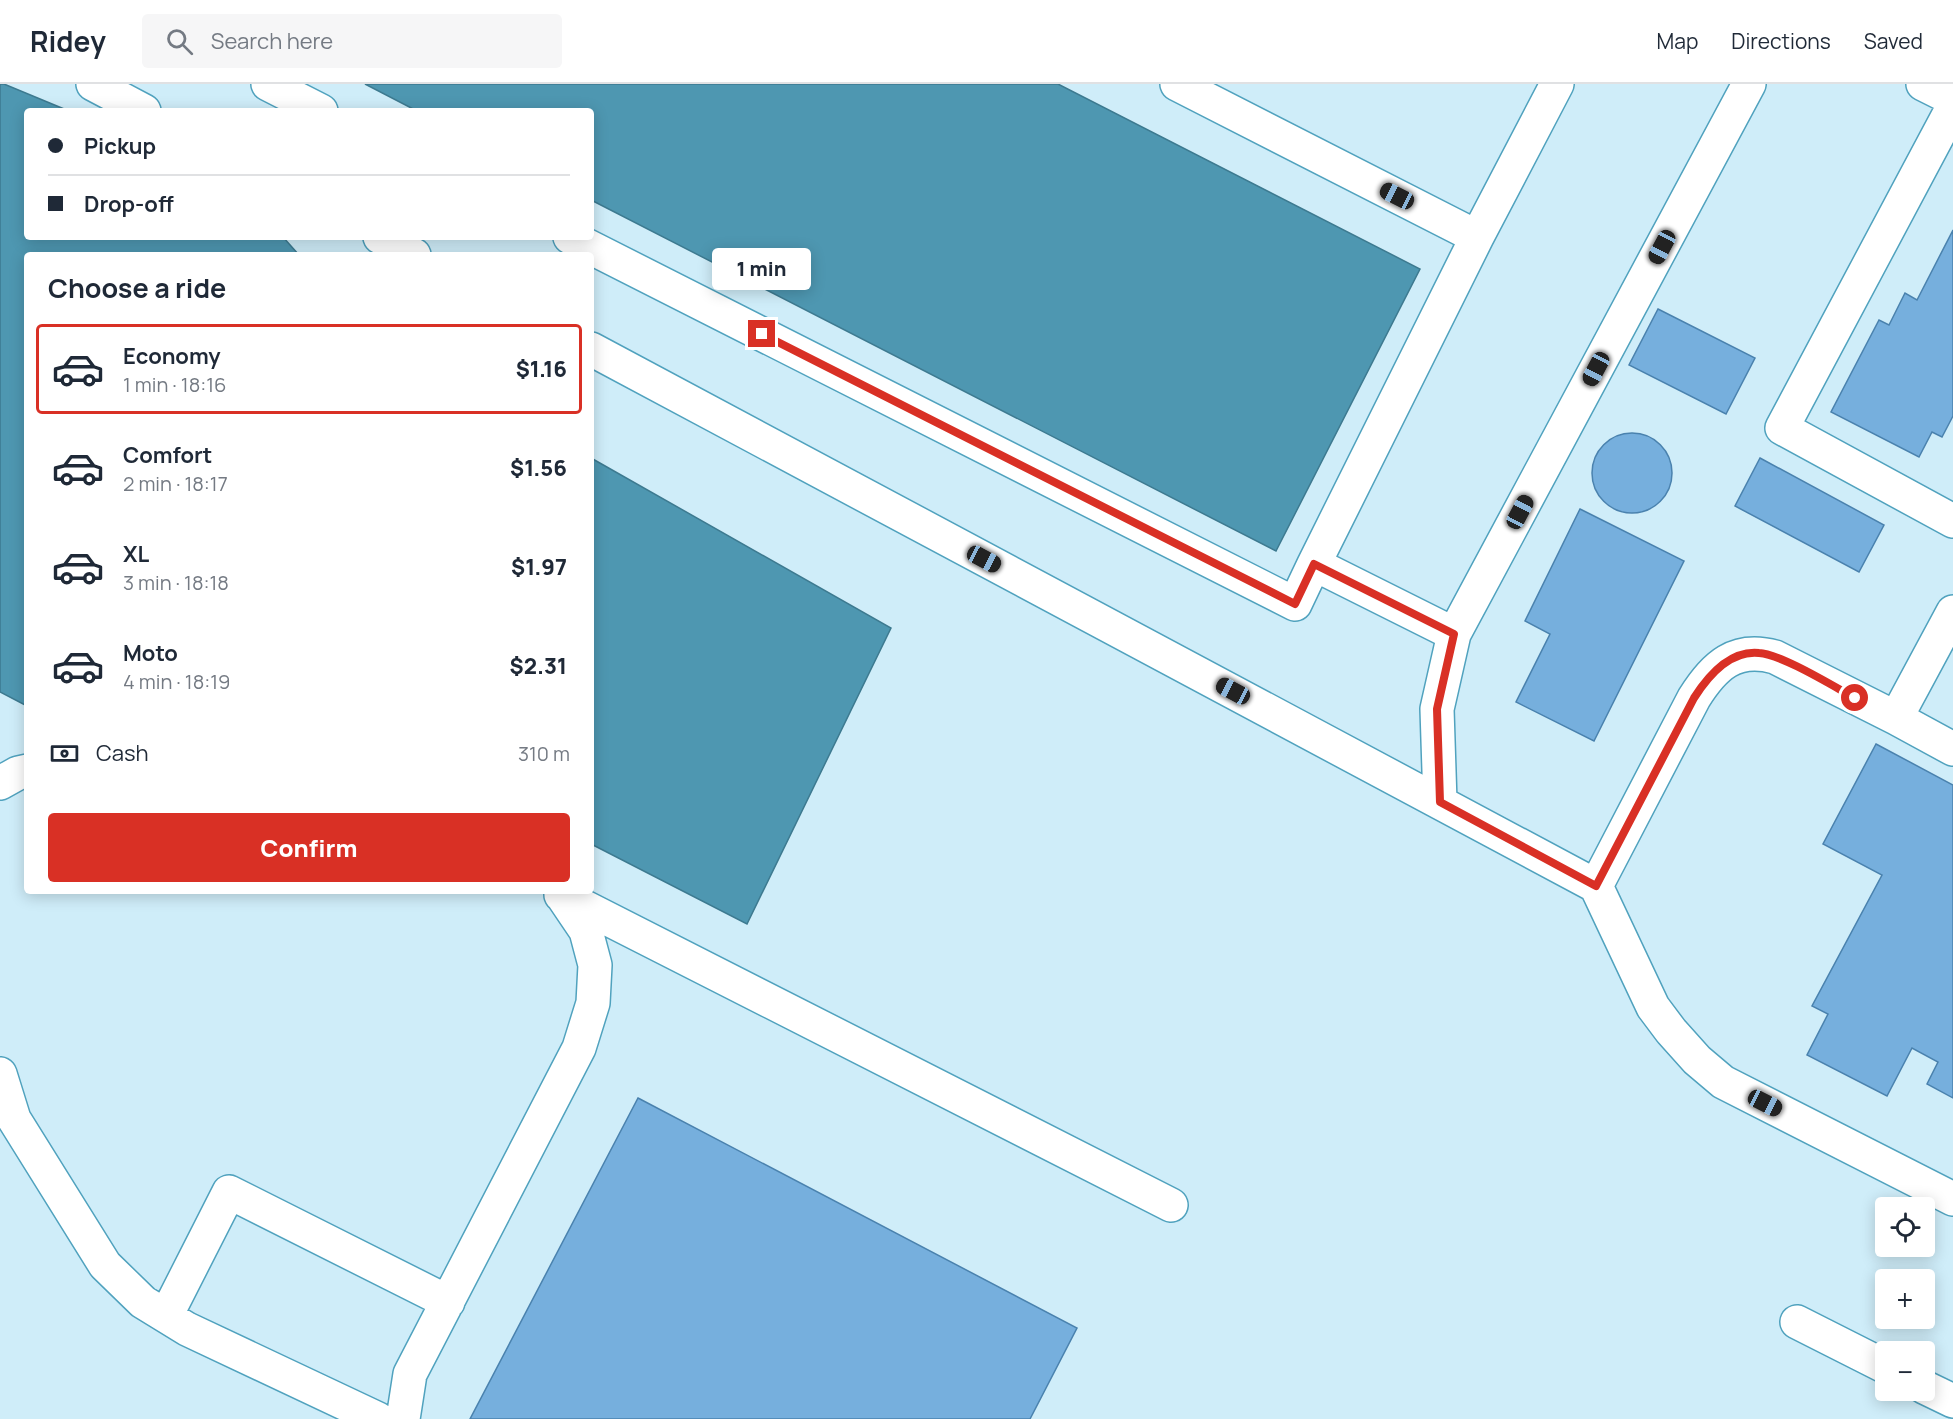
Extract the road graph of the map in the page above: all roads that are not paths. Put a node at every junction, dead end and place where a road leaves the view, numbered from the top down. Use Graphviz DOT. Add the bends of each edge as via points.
graph roads {
  1 [pos="93,84"];
  2 [pos="268,84"];
  3 [pos="1177,84"];
  4 [pos="1557,84"];
  5 [pos="1749,84"];
  6 [pos="1923,84"];
  7 [pos="1953,99"];
  8 [pos="1953,106"];
  9 [pos="138,108"];
  10 [pos="315,108"];
  11 [pos="1477,237"];
  12 [pos="386,240"];
  13 [pos="576,240"];
  14 [pos="408,252"];
  15 [pos="594,351"];
  16 [pos="1953,521"];
  17 [pos="1314,564"];
  18 [pos="1953,612"];
  19 [pos="1454,634"];
  20 [pos="1896,718"];
  21 [pos="1953,749"];
  22 [pos="24,771"];
  23 [pos="0,783"];
  24 [pos="1440,802"];
  25 [pos="1596,886"];
  26 [pos="559,894"];
  27 [pos="560,894"];
  28 [pos="0,1074"];
  29 [pos="1953,1199"];
  30 [pos="1171,1205"];
  31 [pos="448,1302"];
  32 [pos="166,1316"];
  33 [pos="1797,1322"];
  34 [pos="1875,1361"];
  35 [pos="1935,1392"];
  36 [pos="1953,1401"];
  37 [pos="378,1419"];
  38 [pos="403,1419"];
  1 -- 9 [label="lane"];
  2 -- 10 [label="lane"];
  3 -- 11 [label="lane"];
  4 -- 11 [label="lane"];
  5 -- 19 [label="lane"];
  6 -- 7 [label="lane"];
  8 -- 16 [label="lane" via="1782,428"];
  11 -- 17 [label="lane"];
  12 -- 14 [label="lane"];
  13 -- 17 [label="lane" via="1295,604"];
  15 -- 24 [label="lane"];
  17 -- 19 [label="lane"];
  18 -- 20 [label="lane"];
  19 -- 24 [label="lane" via="1437,709"];
  20 -- 21 [label="lane"];
  20 -- 25 [label="lane" via="1775,657 1758,652 1729,661 1716,669 1694,698"];
  22 -- 23 [label="lane"];
  24 -- 25 [label="lane"];
  25 -- 29 [label="lane" via="1653,1006 1697,1060 1723,1082"];
  26 -- 31 [label="lane" via="586,932 595,965 593,1003 579,1048"];
  27 -- 30 [label="lane"];
  28 -- 32 [label="lane" via="14,1119 105,1265 143,1302"];
  31 -- 32 [label="lane" via="229,1192"];
  31 -- 38 [label="lane" via="411,1374"];
  32 -- 37 [label="lane"];
  33 -- 34 [label="lane"];
  35 -- 36 [label="lane"];
}
